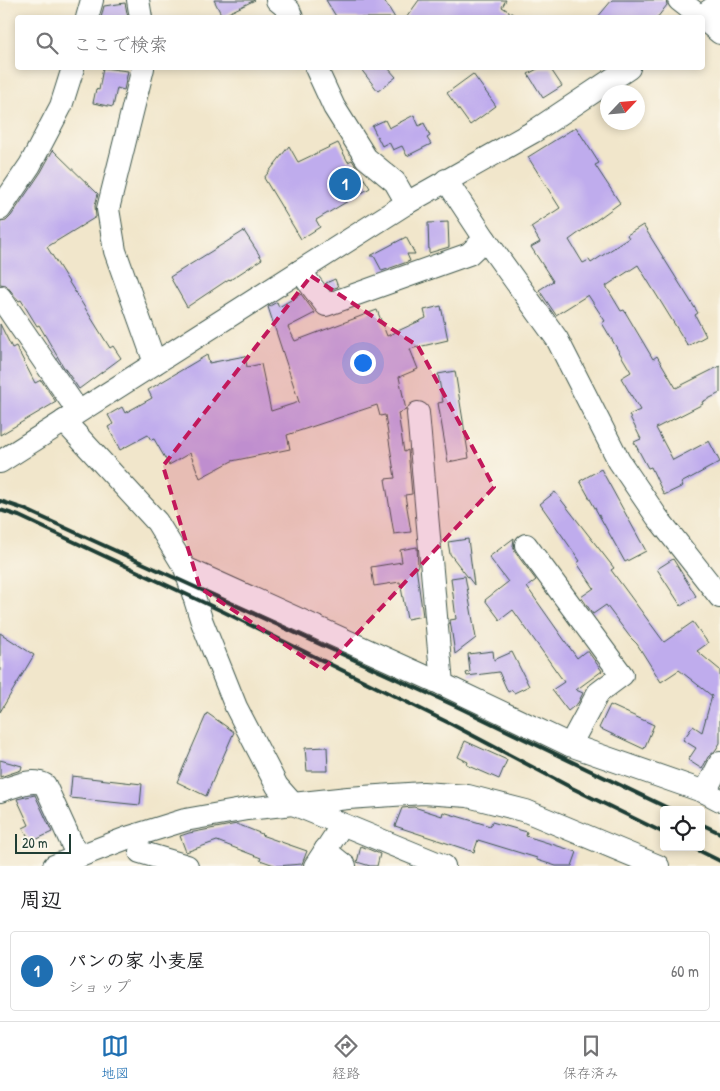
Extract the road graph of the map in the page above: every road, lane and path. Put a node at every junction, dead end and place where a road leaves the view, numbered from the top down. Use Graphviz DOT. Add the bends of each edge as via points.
graph roads {
  1 [pos="92,0"];
  2 [pos="138,0"];
  3 [pos="680,0"];
  4 [pos="720,3"];
  5 [pos="88,15"];
  6 [pos="140,15"];
  7 [pos="699,15"];
  8 [pos="704,15"];
  9 [pos="705,20"];
  10 [pos="720,33"];
  11 [pos="72,70"];
  12 [pos="143,70"];
  13 [pos="317,70"];
  14 [pos="626,70"];
  15 [pos="446,180"];
  16 [pos="408,203"];
  17 [pos="0,209"];
  18 [pos="485,240"];
  19 [pos="300,271"];
  20 [pos="0,297"];
  21 [pos="155,362"];
  22 [pos="418,413"];
  23 [pos="71,416"];
  24 [pos="0,462"];
  25 [pos="526,545"];
  26 [pos="185,568"];
  27 [pos="720,597"];
  28 [pos="442,684"];
  29 [pos="570,745"];
  30 [pos="720,763"];
  31 [pos="0,791"];
  32 [pos="712,796"];
  33 [pos="293,804"];
  34 [pos="342,825"];
  35 [pos="140,852"];
  36 [pos="78,857"];
  37 [pos="320,858"];
  38 [pos="54,866"];
  39 [pos="187,866"];
  40 [pos="345,866"];
  41 [pos="444,866"];
  42 [pos="658,866"];
  1 -- 5 [label="street"];
  2 -- 6 [label="street"];
  3 -- 7 [label="street"];
  4 -- 8 [label="street"];
  9 -- 10 [label="street"];
  11 -- 17 [label="street" via="61,106 30,165"];
  12 -- 21 [label="street" via="108,210 115,251"];
  13 -- 16 [label="street" via="334,107 366,158 394,182"];
  14 -- 15 [label="street" via="533,132"];
  15 -- 16 [label="street"];
  15 -- 18 [label="street"];
  16 -- 19 [label="street"];
  18 -- 19 [label="street" via="469,254 326,305"];
  18 -- 27 [label="street" via="557,339 620,462 657,517"];
  19 -- 21 [label="street"];
  20 -- 23 [label="street"];
  21 -- 23 [label="street"];
  22 -- 28 [label="street"];
  23 -- 24 [label="street"];
  23 -- 26 [label="street" via="157,522"];
  25 -- 29 [label="street" via="622,675 598,693"];
  26 -- 28 [label="street"];
  26 -- 33 [label="street" via="202,622 236,707 277,786"];
  28 -- 29 [label="street"];
  29 -- 32 [label="street"];
  30 -- 32 [label="street"];
  31 -- 36 [label="street" via="25,783 44,785"];
  33 -- 34 [label="street"];
  33 -- 36 [label="street" via="185,820"];
  33 -- 42 [label="street" via="423,793 468,796 526,811"];
  34 -- 37 [label="street"];
  34 -- 41 [label="street"];
  35 -- 39 [label="street"];
  36 -- 38 [label="street"];
  37 -- 40 [label="street"];
}
